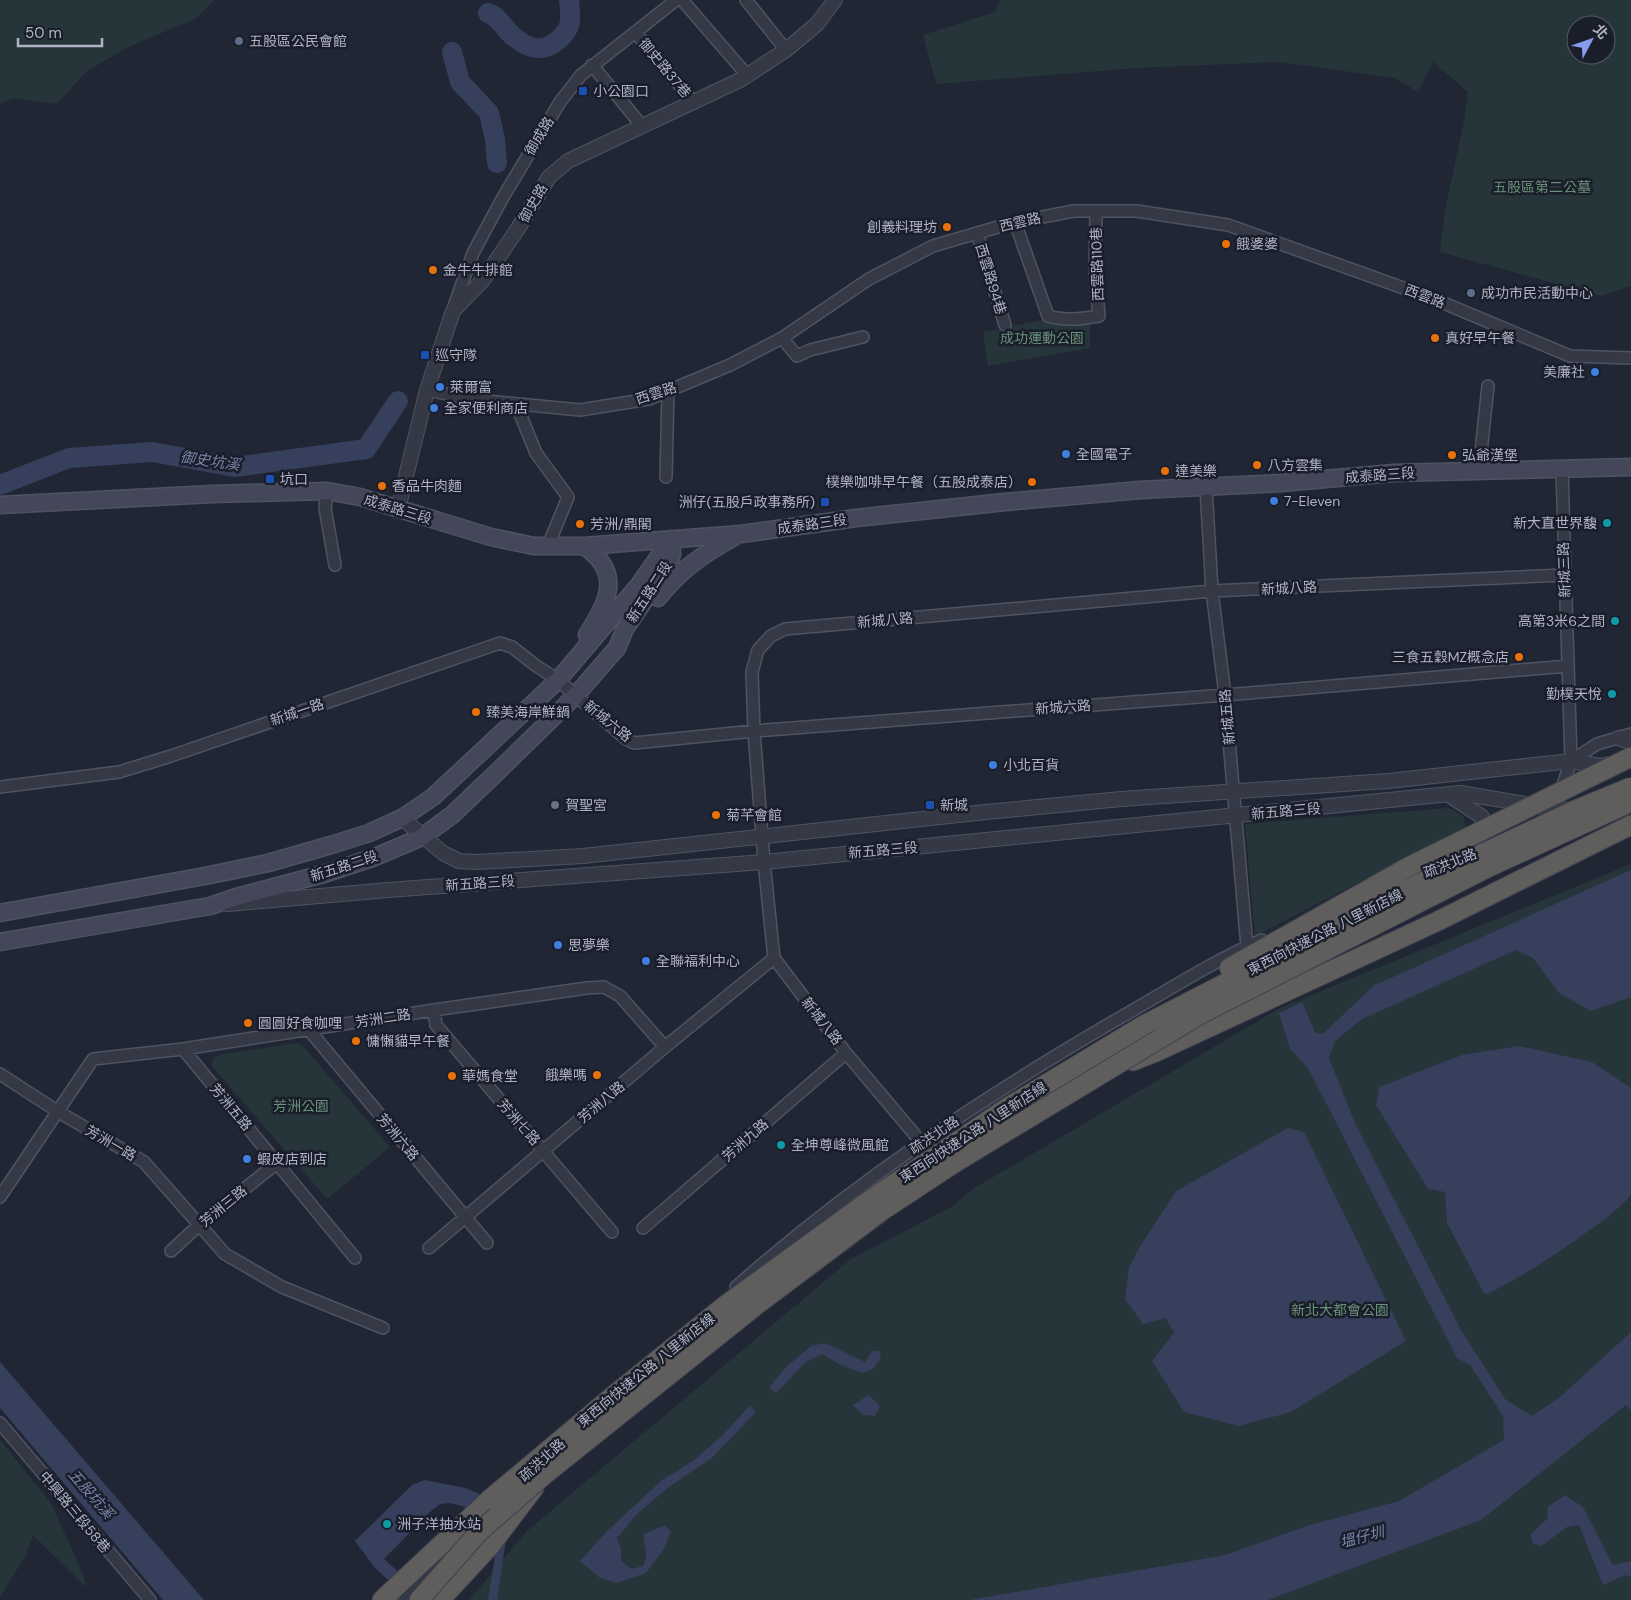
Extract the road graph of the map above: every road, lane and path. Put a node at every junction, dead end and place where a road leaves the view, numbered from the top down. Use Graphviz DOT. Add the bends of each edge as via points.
graph roads {
  1 [pos="676,0"];
  2 [pos="682,0"];
  3 [pos="746,0"];
  4 [pos="828,3"];
  5 [pos="635,32"];
  6 [pos="786,50"];
  7 [pos="592,65"];
  8 [pos="748,75"];
  9 [pos="694,103"];
  10 [pos="642,126"];
  11 [pos="1096,211"];
  12 [pos="1016,222"];
  13 [pos="977,233"];
  14 [pos="453,310"];
  15 [pos="1005,324"];
  16 [pos="863,337"];
  17 [pos="782,338"];
  18 [pos="1631,358"];
  19 [pos="1488,386"];
  20 [pos="427,390"];
  21 [pos="668,391"];
  22 [pos="516,404"];
  23 [pos="1631,467"];
  24 [pos="1562,470"];
  25 [pos="1478,471"];
  26 [pos="666,477"];
  27 [pos="1206,487"];
  28 [pos="327,491"];
  29 [pos="0,504"];
  30 [pos="398,509"];
  31 [pos="740,534"];
  32 [pos="671,539"];
  33 [pos="548,546"];
  34 [pos="585,546"];
  35 [pos="335,565"];
  36 [pos="1564,575"];
  37 [pos="1212,591"];
  38 [pos="617,648"];
  39 [pos="1568,666"];
  40 [pos="558,680"];
  41 [pos="576,695"];
  42 [pos="1225,695"];
  43 [pos="754,731"];
  44 [pos="1627,738"];
  45 [pos="1631,758"];
  46 [pos="1571,761"];
  47 [pos="0,787"];
  48 [pos="1631,788"];
  49 [pos="1234,791"];
  50 [pos="1449,795"];
  51 [pos="1631,802"];
  52 [pos="1631,807"];
  53 [pos="1555,809"];
  54 [pos="1235,815"];
  55 [pos="402,818"];
  56 [pos="1631,825"];
  57 [pos="422,836"];
  58 [pos="763,836"];
  59 [pos="1481,850"];
  60 [pos="764,862"];
  61 [pos="210,906"];
  62 [pos="0,913"];
  63 [pos="0,942"];
  64 [pos="1247,947"];
  65 [pos="774,958"];
  66 [pos="434,1010"];
  67 [pos="1144,1025"];
  68 [pos="309,1030"];
  69 [pos="665,1047"];
  70 [pos="183,1049"];
  71 [pos="846,1053"];
  72 [pos="1108,1071"];
  73 [pos="0,1074"];
  74 [pos="57,1111"];
  75 [pos="921,1142"];
  76 [pos="544,1151"];
  77 [pos="277,1163"];
  78 [pos="0,1197"];
  79 [pos="465,1217"];
  80 [pos="200,1225"];
  81 [pos="643,1228"];
  82 [pos="612,1232"];
  83 [pos="487,1243"];
  84 [pos="429,1248"];
  85 [pos="171,1251"];
  86 [pos="355,1258"];
  87 [pos="383,1328"];
  88 [pos="0,1423"];
  89 [pos="544,1475"];
  90 [pos="490,1500"];
  91 [pos="426,1577"];
  92 [pos="150,1600"];
  93 [pos="382,1600"];
  94 [pos="399,1600"];
  95 [pos="404,1600"];
  96 [pos="420,1600"];
  97 [pos="440,1600"];
  1 -- 5 [label="street, 御成路"];
  2 -- 8 [label="street"];
  3 -- 6 [label="street"];
  4 -- 6 [label="street, 御史路" via="817,24"];
  5 -- 7 [label="street, 御成路"];
  5 -- 9 [label="street, 御史路37巷"];
  6 -- 8 [label="street, 御史路"];
  7 -- 10 [label="street"];
  7 -- 14 [label="street, 御成路" via="560,102 502,199 473,253"];
  8 -- 9 [label="street, 御史路"];
  9 -- 10 [label="street, 御史路"];
  10 -- 14 [label="street, 御史路" via="568,161 548,177 518,230 482,280"];
  11 -- 12 [label="street, 西雲路" via="1074,211"];
  11 -- 12 [label="street, 西雲路110巷" via="1094,272 1099,316 1085,319 1048,316"];
  11 -- 18 [label="street, 西雲路" via="1138,211 1228,225 1434,299 1570,356"];
  12 -- 13 [label="street, 西雲路"];
  13 -- 15 [label="street, 西雲路94巷"];
  13 -- 17 [label="street, 西雲路" via="933,246 869,279"];
  14 -- 20 [label="street, 御史路"];
  16 -- 17 [label="street" via="798,356"];
  17 -- 21 [label="street, 西雲路" via="730,365"];
  19 -- 25 [label="street"];
  20 -- 22 [label="street, 西雲路"];
  20 -- 30 [label="street, 御史路"];
  21 -- 22 [label="street, 西雲路" via="649,399 580,410"];
  21 -- 26 [label="street"];
  22 -- 33 [label="street" via="536,453 568,497"];
  23 -- 24 [label="main road, 成泰路三段"];
  24 -- 25 [label="main road, 成泰路三段"];
  24 -- 36 [label="street, 新城三路"];
  25 -- 27 [label="main road, 成泰路三段" via="1394,473"];
  27 -- 31 [label="main road, 成泰路三段" via="1004,502"];
  27 -- 37 [label="street, 新城五路"];
  28 -- 29 [label="main road, 成泰路三段"];
  28 -- 30 [label="main road, 成泰路三段"];
  28 -- 35 [label="street" via="325,508"];
  30 -- 33 [label="main road, 成泰路三段" via="491,537"];
  31 -- 32 [label="main road, 成泰路三段"];
  31 -- 38 [label="main road" via="704,554 682,571"];
  32 -- 34 [label="main road, 成泰路三段"];
  32 -- 38 [label="main road, 新五路二段" via="672,554 668,566 625,629"];
  32 -- 40 [label="main road, 新五路二段" via="639,585"];
  33 -- 34 [label="main road, 成泰路三段"];
  34 -- 40 [label="main road" via="602,563 608,575 609,589 595,622"];
  36 -- 37 [label="street, 新城八路"];
  36 -- 39 [label="street, 新城三路"];
  37 -- 42 [label="street, 新城五路"];
  37 -- 43 [label="street, 新城八路" via="785,629 771,636 758,650 752,672"];
  38 -- 41 [label="main road, 新五路二段"];
  39 -- 42 [label="street, 新城六路"];
  39 -- 46 [label="street, 新城三路"];
  40 -- 41 [label="street, 新城一路"];
  40 -- 47 [label="street, 新城一路" via="512,647 500,643 120,772"];
  40 -- 55 [label="main road, 新五路二段" via="433,797"];
  41 -- 43 [label="street, 新城六路" via="634,743"];
  41 -- 57 [label="main road, 新五路二段" via="452,815"];
  42 -- 43 [label="street, 新城六路"];
  42 -- 49 [label="street, 新城五路"];
  43 -- 58 [label="street, 新城八路"];
  44 -- 46 [label="street" via="1597,744"];
  45 -- 46 [label="street" via="1600,766"];
  45 -- 67 [label="highway, bridge" via="1410,866 1207,980"];
  46 -- 49 [label="street, 新五路三段" via="1388,780"];
  46 -- 53 [label="street, 疏洪北路"];
  48 -- 67 [label="highway, 東西向快速公路 八里新店線, bridge" via="1575,810 1420,883"];
  49 -- 54 [label="street, 新城五路"];
  49 -- 58 [label="street, 新五路三段" via="1121,799"];
  50 -- 53 [label="street, 新五路三段" via="1460,793"];
  50 -- 54 [label="street, 新五路三段"];
  50 -- 59 [label="street" via="1482,817 1488,831"];
  51 -- 72 [label="highway, 東西向快速公路 八里新店線, bridge" via="1489,867 1199,1016"];
  52 -- 53 [label="street" via="1621,811"];
  53 -- 59 [label="street, 疏洪北路" via="1539,830"];
  54 -- 60 [label="street, 新五路三段"];
  54 -- 64 [label="street, 新城五路"];
  55 -- 57 [label="street, 新五路三段"];
  55 -- 62 [label="main road, 新五路二段" via="369,833 268,863"];
  56 -- 72 [label="highway, bridge" via="1438,921 1156,1052"];
  57 -- 58 [label="street, 新五路三段" via="458,861 477,862 584,856"];
  57 -- 61 [label="main road, 新五路二段" via="367,860"];
  58 -- 60 [label="street, 新城八路"];
  59 -- 64 [label="street, 疏洪北路"];
  60 -- 61 [label="street, 新五路三段"];
  60 -- 65 [label="street, 新城八路"];
  61 -- 63 [label="main road, 新五路二段"];
  64 -- 75 [label="street, 疏洪北路" via="1076,1044"];
  65 -- 69 [label="street, 芳洲八路"];
  65 -- 71 [label="street, 新城八路"];
  66 -- 68 [label="street, 芳洲二路"];
  66 -- 69 [label="street, 芳洲二路" via="604,987 620,996"];
  66 -- 76 [label="street, 芳洲七路" via="436,1026"];
  67 -- 90 [label="highway, 東西向快速公路 八里新店線, bridge" via="1008,1107 870,1200 735,1298"];
  68 -- 70 [label="street, 芳洲二路"];
  68 -- 79 [label="street, 芳洲六路"];
  69 -- 76 [label="street, 芳洲八路"];
  70 -- 74 [label="street, 芳洲二路" via="92,1059"];
  70 -- 77 [label="street, 芳洲五路"];
  71 -- 75 [label="street, 新城八路"];
  71 -- 81 [label="street, 芳洲九路"];
  72 -- 89 [label="highway, 東西向快速公路 八里新店線, bridge" via="956,1162 884,1210 754,1307"];
  73 -- 74 [label="street, 芳洲一路"];
  74 -- 78 [label="street, 芳洲二路"];
  74 -- 80 [label="street, 芳洲一路" via="144,1162"];
  75 -- 91 [label="street, 疏洪北路" via="754,1272 527,1472"];
  76 -- 79 [label="street, 芳洲八路"];
  76 -- 82 [label="street, 芳洲七路"];
  77 -- 80 [label="street, 芳洲三路"];
  77 -- 86 [label="street, 芳洲五路"];
  79 -- 83 [label="street, 芳洲六路"];
  79 -- 84 [label="street, 芳洲八路"];
  80 -- 85 [label="street, 芳洲三路"];
  80 -- 87 [label="street, 芳洲一路" via="225,1254 282,1287"];
  88 -- 92 [label="street, 中興路三段58巷"];
  89 -- 96 [label="highway, 東西向快速公路 八里新店線, bridge" via="479,1532"];
  89 -- 97 [label="highway, bridge" via="490,1546"];
  90 -- 93 [label="highway"];
  90 -- 94 [label="highway, 東西向快速公路 八里新店線"];
  91 -- 95 [label="street, 疏洪北路"];
  91 -- 96 [label="street"];
}
